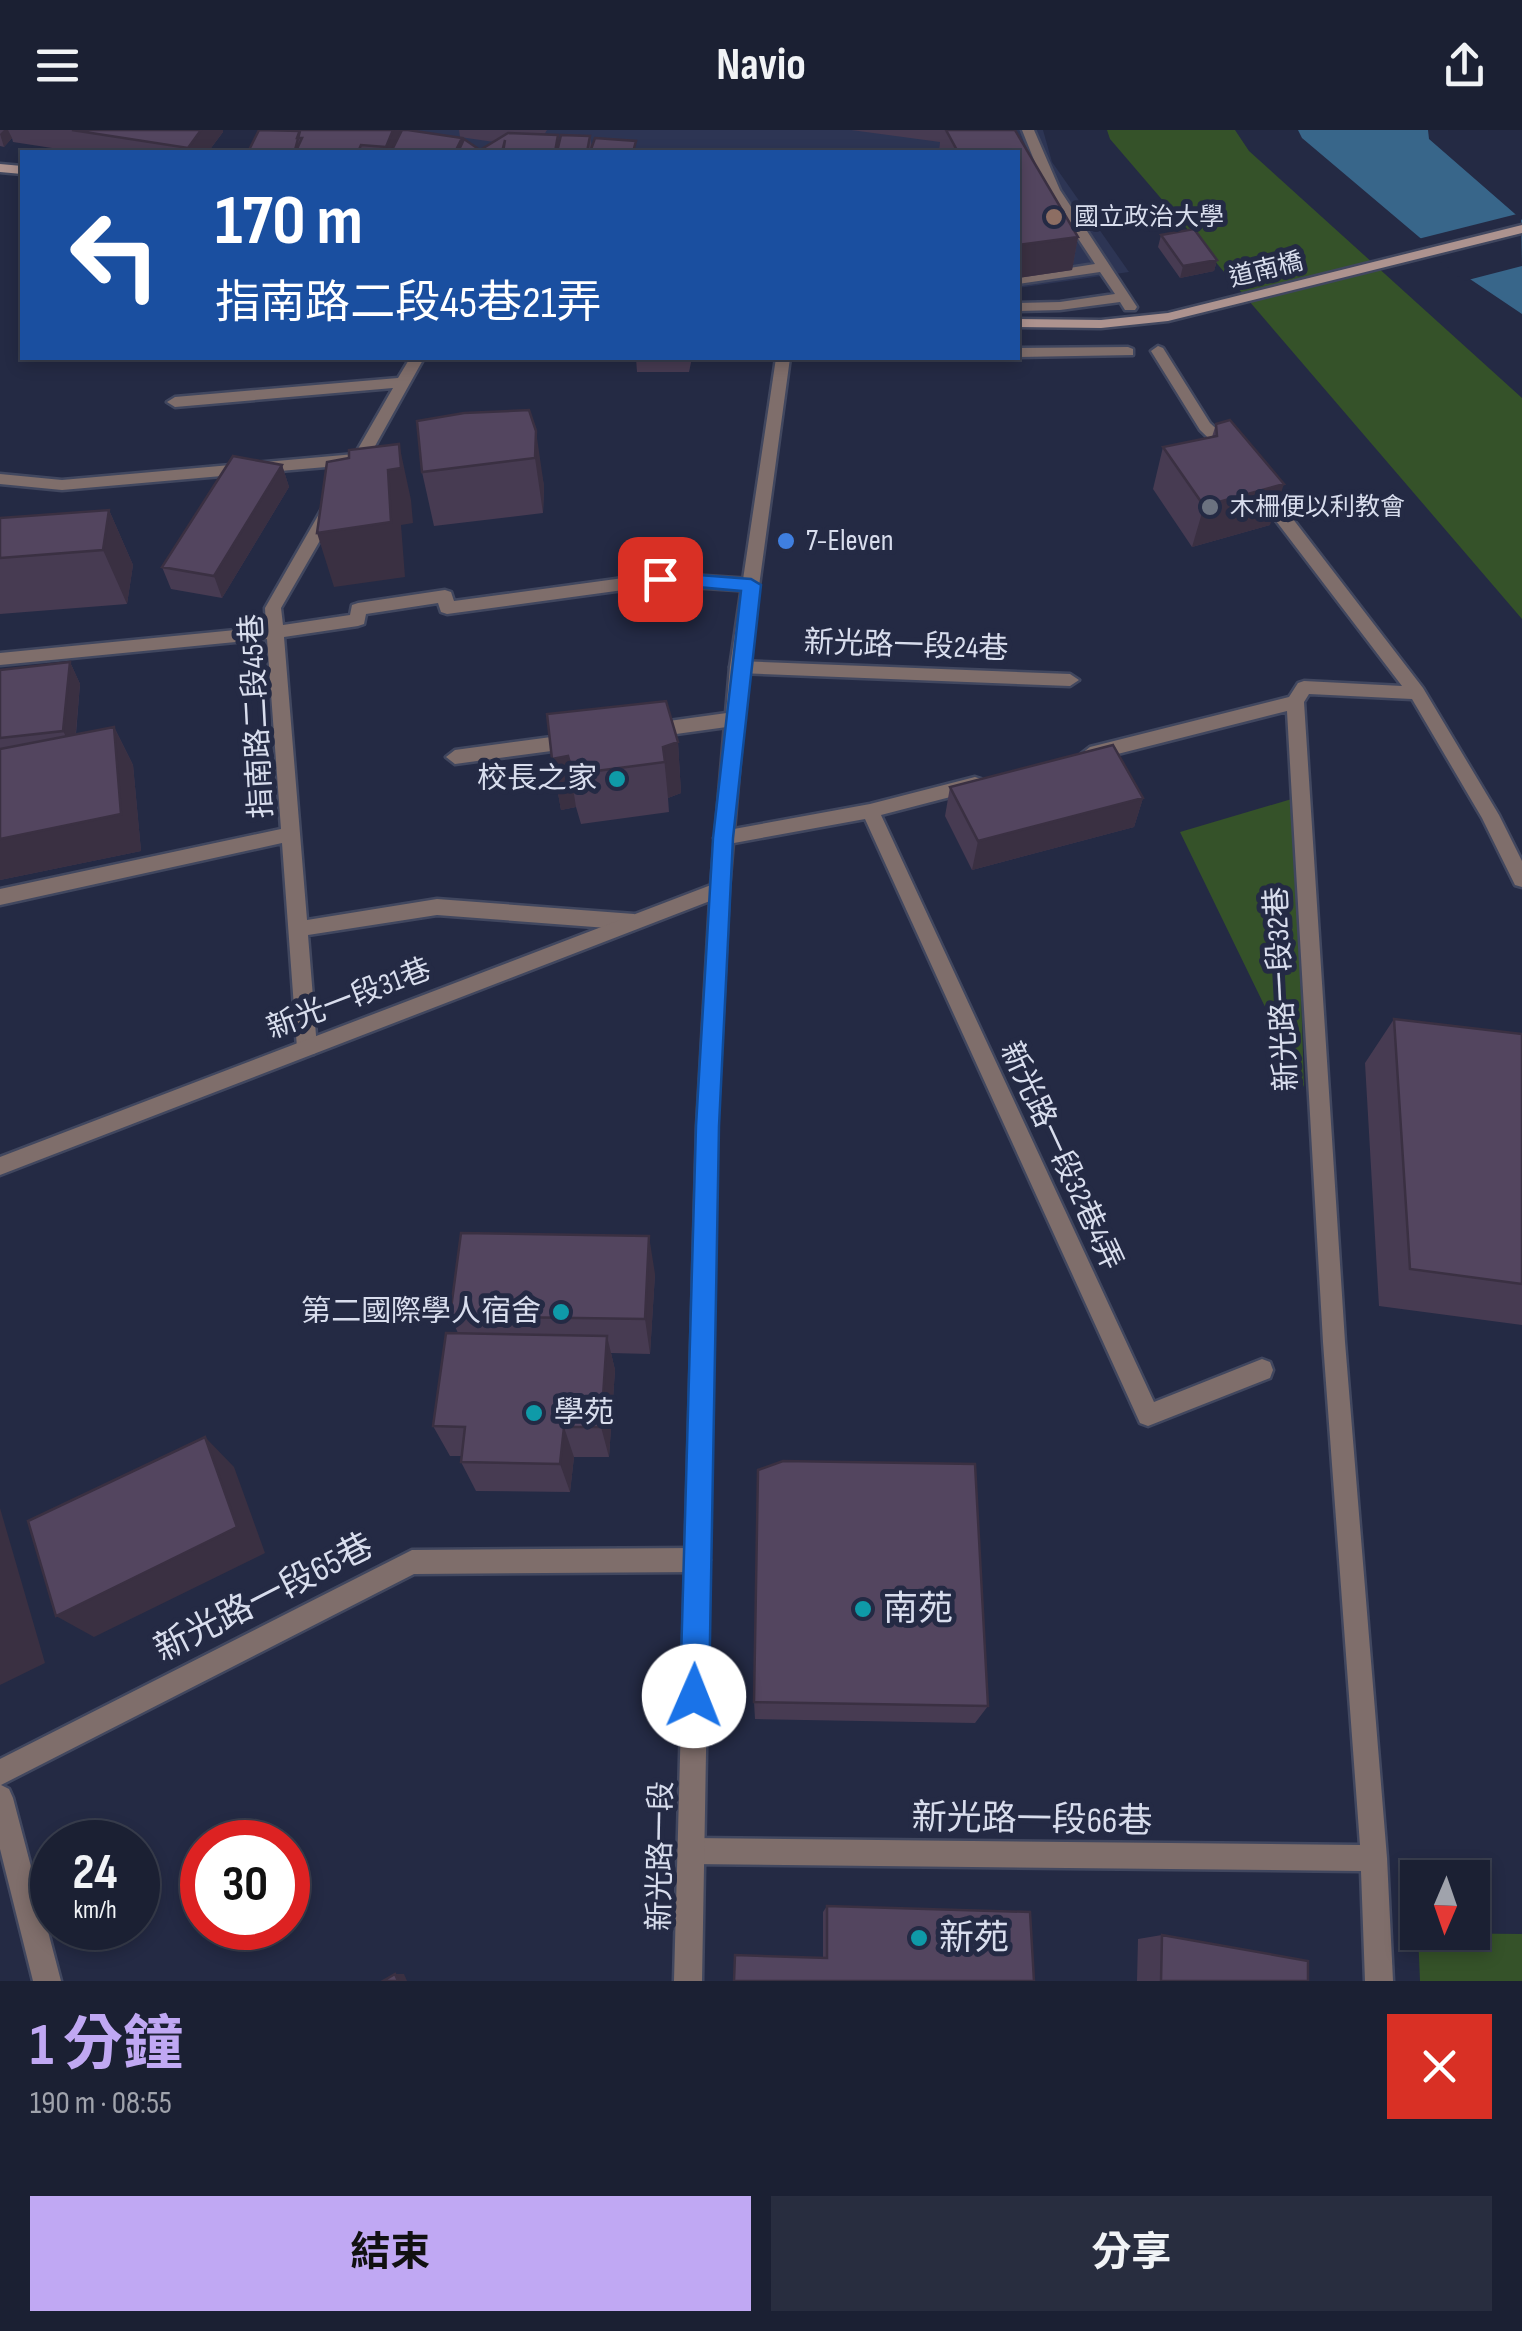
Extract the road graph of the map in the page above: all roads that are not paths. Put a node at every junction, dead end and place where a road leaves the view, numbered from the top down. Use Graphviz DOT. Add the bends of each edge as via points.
graph roads {
  1 [pos="1028,130"];
  2 [pos="1522,229"];
  3 [pos="1106,268"];
  4 [pos="1020,280"];
  5 [pos="1020,306"];
  6 [pos="1020,323"];
  7 [pos="1158,351"];
  8 [pos="1128,352"];
  9 [pos="1020,353"];
  10 [pos="416,360"];
  11 [pos="784,360"];
  12 [pos="403,382"];
  13 [pos="175,402"];
  14 [pos="360,458"];
  15 [pos="0,479"];
  16 [pos="751,585"];
  17 [pos="275,632"];
  18 [pos="0,659"];
  19 [pos="739,667"];
  20 [pos="1070,680"];
  21 [pos="1418,693"];
  22 [pos="1295,702"];
  23 [pos="734,719"];
  24 [pos="623,734"];
  25 [pos="586,740"];
  26 [pos="455,758"];
  27 [pos="1063,761"];
  28 [pos="1005,776"];
  29 [pos="870,810"];
  30 [pos="291,834"];
  31 [pos="723,838"];
  32 [pos="1522,880"];
  33 [pos="720,888"];
  34 [pos="0,896"];
  35 [pos="634,922"];
  36 [pos="298,929"];
  37 [pos="307,1048"];
  38 [pos="0,1166"];
  39 [pos="1262,1370"];
  40 [pos="698,1560"];
  41 [pos="0,1773"];
  42 [pos="0,1798"];
  43 [pos="691,1851"];
  44 [pos="1374,1858"];
  45 [pos="47,1981"];
  46 [pos="688,1981"];
  47 [pos="1379,1981"];
  1 -- 3 [label="street" via="1040,168"];
  2 -- 6 [label="street, 道南橋" via="1168,317"];
  3 -- 4 [label="street"];
  3 -- 5 [label="street" via="1127,303"];
  7 -- 21 [label="street" via="1205,426 1232,451"];
  8 -- 9 [label="street"];
  10 -- 12 [label="street, 指南路二段45巷"];
  11 -- 16 [label="street, 新光路一段"];
  12 -- 13 [label="street"];
  12 -- 14 [label="street, 指南路二段45巷"];
  14 -- 15 [label="street" via="62,485"];
  14 -- 17 [label="street, 指南路二段45巷" via="273,608"];
  16 -- 17 [label="street" via="660,579 447,608 445,596 358,609 358,620"];
  16 -- 19 [label="street, 新光路一段"];
  17 -- 18 [label="street"];
  17 -- 30 [label="street, 指南路二段45巷"];
  19 -- 20 [label="street, 新光路一段24巷"];
  19 -- 23 [label="street, 新光路一段"];
  21 -- 22 [label="street" via="1304,687"];
  21 -- 32 [label="street"];
  22 -- 27 [label="street"];
  22 -- 44 [label="street, 新光路一段32巷"];
  23 -- 24 [label="street"];
  23 -- 31 [label="street, 新光路一段"];
  25 -- 26 [label="street"];
  28 -- 29 [label="street"];
  29 -- 31 [label="street"];
  29 -- 39 [label="street, 新光路一段32巷4弄" via="1148,1415"];
  30 -- 34 [label="street"];
  30 -- 36 [label="street, 指南路二段45巷"];
  31 -- 33 [label="street, 新光路一段"];
  33 -- 35 [label="street, 新光一段31巷"];
  33 -- 40 [label="street, 新光路一段" via="707,1126"];
  35 -- 36 [label="street" via="436,908"];
  35 -- 37 [label="street, 新光一段31巷"];
  36 -- 37 [label="street, 指南路二段45巷"];
  37 -- 38 [label="street, 新光一段31巷"];
  40 -- 41 [label="street, 新光路一段65巷" via="412,1562"];
  40 -- 43 [label="street, 新光路一段"];
  42 -- 45 [label="street"];
  43 -- 44 [label="street, 新光路一段66巷"];
  43 -- 46 [label="street, 新光路一段"];
  44 -- 47 [label="street, 新光路一段32巷"];
}
